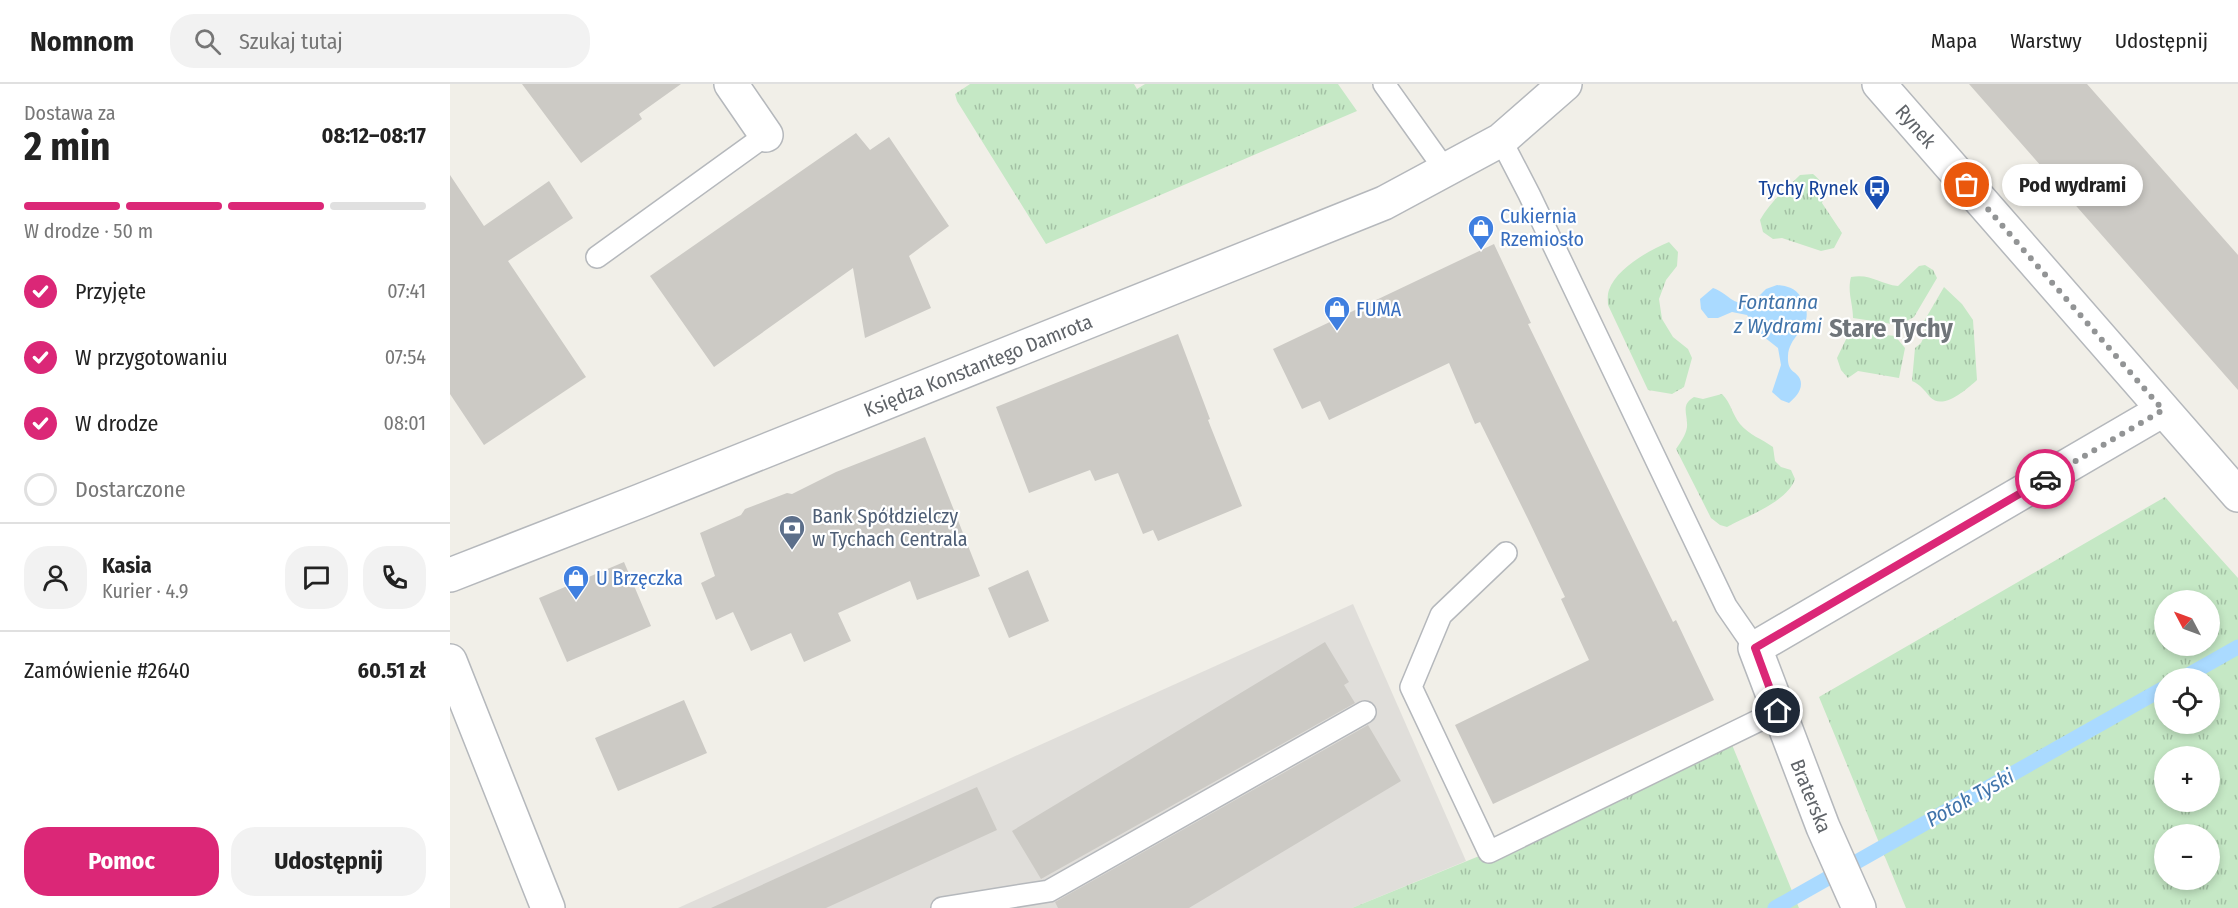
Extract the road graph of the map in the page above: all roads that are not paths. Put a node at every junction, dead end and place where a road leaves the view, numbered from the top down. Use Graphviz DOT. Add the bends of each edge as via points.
graph roads {
  1 [pos="732,84"];
  2 [pos="1384,84"];
  3 [pos="1565,84"];
  4 [pos="1879,84"];
  5 [pos="766,135"];
  6 [pos="1501,140"];
  7 [pos="1446,171"];
  8 [pos="597,257"];
  9 [pos="2163,410"];
  10 [pos="2238,495"];
  11 [pos="1506,553"];
  12 [pos="450,575"];
  13 [pos="1755,648"];
  14 [pos="450,661"];
  15 [pos="1778,711"];
  16 [pos="1365,712"];
  17 [pos="548,908"];
  18 [pos="942,908"];
  19 [pos="1859,908"];
  1 -- 5 [label="street"];
  2 -- 7 [label="lane"];
  3 -- 6 [label="street"];
  4 -- 9 [label="street, Rynek"];
  5 -- 8 [label="lane"];
  6 -- 7 [label="street, Księdza Konstantego Damrota"];
  6 -- 13 [label="lane" via="1726,606"];
  7 -- 12 [label="street, Księdza Konstantego Damrota" via="1384,203"];
  9 -- 10 [label="street, Rynek"];
  9 -- 13 [label="street"];
  11 -- 15 [label="lane" via="1441,615 1411,687 1489,852"];
  13 -- 15 [label="street, Braterska"];
  14 -- 17 [label="street"];
  15 -- 19 [label="street, Braterska"];
  16 -- 18 [label="lane" via="1049,891"];
}
